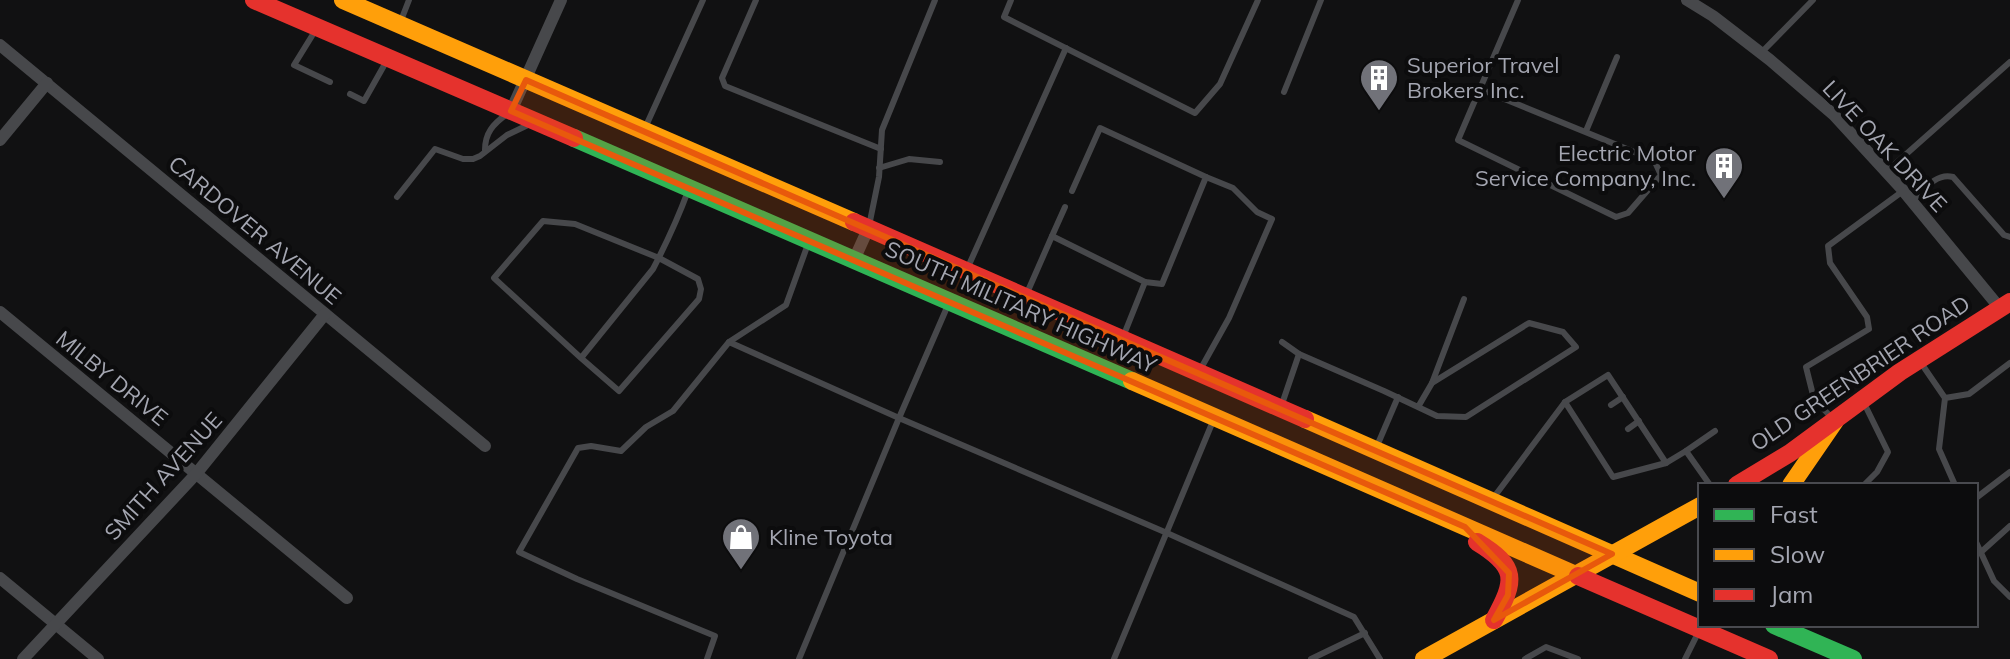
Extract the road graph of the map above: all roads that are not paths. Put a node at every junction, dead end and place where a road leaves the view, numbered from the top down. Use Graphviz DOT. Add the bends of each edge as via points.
graph roads {
  1 [pos="254,0"];
  2 [pos="343,0"];
  3 [pos="409,0"];
  4 [pos="561,0"];
  5 [pos="703,0"];
  6 [pos="756,0"];
  7 [pos="935,0"];
  8 [pos="1011,0"];
  9 [pos="1258,0"];
  10 [pos="1321,0"];
  11 [pos="1518,0"];
  12 [pos="1813,0"];
  13 [pos="1691,1"];
  14 [pos="399,24"];
  15 [pos="317,28"];
  16 [pos="0,45"];
  17 [pos="1066,48"];
  18 [pos="1761,53"];
  19 [pos="1617,57"];
  20 [pos="388,58"];
  21 [pos="2010,62"];
  22 [pos="526,80"];
  23 [pos="330,82"];
  24 [pos="47,83"];
  25 [pos="1480,89"];
  26 [pos="1284,92"];
  27 [pos="350,94"];
  28 [pos="511,111"];
  29 [pos="535,121"];
  30 [pos="644,131"];
  31 [pos="1586,131"];
  32 [pos="0,140"];
  33 [pos="881,149"];
  34 [pos="485,150"];
  35 [pos="940,162"];
  36 [pos="879,168"];
  37 [pos="1886,172"];
  38 [pos="1206,177"];
  39 [pos="690,188"];
  40 [pos="1072,191"];
  41 [pos="1903,191"];
  42 [pos="397,197"];
  43 [pos="1912,201"];
  44 [pos="1065,207"];
  45 [pos="868,229"];
  46 [pos="1052,236"];
  47 [pos="2010,237"];
  48 [pos="810,240"];
  49 [pos="659,258"];
  50 [pos="854,260"];
  51 [pos="966,272"];
  52 [pos="1145,282"];
  53 [pos="1025,298"];
  54 [pos="1464,299"];
  55 [pos="950,302"];
  56 [pos="2005,304"];
  57 [pos="0,312"];
  58 [pos="325,314"];
  59 [pos="1122,340"];
  60 [pos="729,342"];
  61 [pos="1282,342"];
  62 [pos="1299,354"];
  63 [pos="581,358"];
  64 [pos="1918,361"];
  65 [pos="2010,363"];
  66 [pos="1199,373"];
  67 [pos="1432,383"];
  68 [pos="1398,397"];
  69 [pos="1623,397"];
  70 [pos="1945,398"];
  71 [pos="1863,401"];
  72 [pos="1565,402"];
  73 [pos="1611,405"];
  74 [pos="1418,407"];
  75 [pos="1281,409"];
  76 [pos="1215,417"];
  77 [pos="899,418"];
  78 [pos="1589,421"];
  79 [pos="1639,421"];
  80 [pos="1835,421"];
  81 [pos="1580,426"];
  82 [pos="1628,429"];
  83 [pos="1715,431"];
  84 [pos="1605,444"];
  85 [pos="485,446"];
  86 [pos="1376,450"];
  87 [pos="1596,451"];
  88 [pos="1686,451"];
  89 [pos="1666,463"];
  90 [pos="2010,472"];
  91 [pos="196,474"];
  92 [pos="1709,483"];
  93 [pos="1740,483"];
  94 [pos="1792,483"];
  95 [pos="1866,483"];
  96 [pos="1954,483"];
  97 [pos="1978,496"];
  98 [pos="1492,500"];
  99 [pos="1698,507"];
  100 [pos="2010,526"];
  101 [pos="1465,527"];
  102 [pos="1167,533"];
  103 [pos="1978,548"];
  104 [pos="1980,553"];
  105 [pos="1612,554"];
  106 [pos="1575,575"];
  107 [pos="0,578"];
  108 [pos="1698,592"];
  109 [pos="2010,597"];
  110 [pos="347,598"];
  111 [pos="1494,620"];
  112 [pos="56,623"];
  113 [pos="1779,627"];
  114 [pos="1815,627"];
  115 [pos="1700,629"];
  116 [pos="1365,633"];
  117 [pos="23,659"];
  118 [pos="98,659"];
  119 [pos="707,659"];
  120 [pos="799,659"];
  121 [pos="1114,659"];
  122 [pos="1311,659"];
  123 [pos="1380,659"];
  124 [pos="1424,659"];
  125 [pos="1525,659"];
  126 [pos="1578,659"];
  127 [pos="1685,659"];
  128 [pos="1769,659"];
  129 [pos="1853,659"];
  1 -- 15 [label="main road, SOUTH MILITARY HIGHWAY"];
  2 -- 14 [label="main road, SOUTH MILITARY HIGHWAY"];
  3 -- 14 [label="lane"];
  4 -- 22 [label="street"];
  5 -- 30 [label="lane"];
  6 -- 33 [label="lane" via="722,78 725,86"];
  7 -- 33 [label="lane" via="882,130"];
  8 -- 17 [label="lane" via="1004,17"];
  9 -- 17 [label="lane" via="1220,84 1195,113"];
  10 -- 26 [label="lane"];
  11 -- 25 [label="lane"];
  12 -- 18 [label="lane"];
  13 -- 18 [label="street, LIVE OAK DRIVE"];
  14 -- 22 [label="main road, SOUTH MILITARY HIGHWAY"];
  15 -- 20 [label="main road, SOUTH MILITARY HIGHWAY"];
  15 -- 23 [label="lane" via="294,65"];
  16 -- 24 [label="street, CARDOVER AVENUE"];
  17 -- 51 [label="lane"];
  18 -- 37 [label="street, LIVE OAK DRIVE" via="1834,115"];
  19 -- 31 [label="lane"];
  20 -- 27 [label="lane" via="364,101"];
  20 -- 28 [label="main road, SOUTH MILITARY HIGHWAY"];
  21 -- 37 [label="lane"];
  22 -- 28 [label="street"];
  22 -- 30 [label="main road, SOUTH MILITARY HIGHWAY"];
  24 -- 32 [label="street"];
  24 -- 58 [label="street, CARDOVER AVENUE"];
  25 -- 31 [label="lane"];
  25 -- 31 [label="lane" via="1458,140 1616,217 1628,213 1661,175 1654,160"];
  28 -- 29 [label="main road, SOUTH MILITARY HIGHWAY"];
  28 -- 34 [label="lane" via="491,128"];
  29 -- 34 [label="lane"];
  29 -- 39 [label="main road, SOUTH MILITARY HIGHWAY"];
  30 -- 45 [label="main road, SOUTH MILITARY HIGHWAY"];
  33 -- 36 [label="lane"];
  34 -- 42 [label="lane" via="463,159 435,149"];
  35 -- 36 [label="lane" via="909,159"];
  36 -- 45 [label="lane"];
  37 -- 41 [label="street, LIVE OAK DRIVE"];
  38 -- 40 [label="lane" via="1100,128"];
  38 -- 52 [label="lane" via="1162,284"];
  38 -- 66 [label="lane" via="1233,188 1272,219"];
  39 -- 48 [label="main road, SOUTH MILITARY HIGHWAY"];
  39 -- 49 [label="lane"];
  41 -- 43 [label="street, LIVE OAK DRIVE"];
  41 -- 80 [label="lane" via="1828,246 1830,263 1867,317 1869,329 1806,367 1814,399"];
  43 -- 47 [label="lane" via="1946,174"];
  43 -- 56 [label="street, LIVE OAK DRIVE"];
  44 -- 46 [label="lane"];
  45 -- 50 [label="street"];
  45 -- 51 [label="main road, SOUTH MILITARY HIGHWAY"];
  46 -- 52 [label="lane"];
  46 -- 53 [label="lane"];
  48 -- 50 [label="main road, SOUTH MILITARY HIGHWAY"];
  48 -- 60 [label="lane" via="786,305"];
  49 -- 63 [label="lane"];
  49 -- 63 [label="lane" via="698,279 699,299 619,391"];
  49 -- 63 [label="lane" via="575,224 543,221 494,278"];
  50 -- 55 [label="main road, SOUTH MILITARY HIGHWAY"];
  51 -- 53 [label="main road, SOUTH MILITARY HIGHWAY"];
  52 -- 59 [label="lane"];
  53 -- 59 [label="main road, SOUTH MILITARY HIGHWAY"];
  54 -- 67 [label="lane"];
  55 -- 76 [label="main road, SOUTH MILITARY HIGHWAY"];
  55 -- 77 [label="lane"];
  56 -- 64 [label="main road, OLD GREENBRIER ROAD"];
  57 -- 91 [label="street, MILBY DRIVE"];
  58 -- 85 [label="street, CARDOVER AVENUE"];
  58 -- 91 [label="street, SMITH AVENUE"];
  59 -- 66 [label="main road, SOUTH MILITARY HIGHWAY"];
  60 -- 77 [label="lane"];
  60 -- 119 [label="lane" via="673,411 621,451 578,448 519,552 715,636"];
  61 -- 62 [label="lane"];
  62 -- 68 [label="lane"];
  62 -- 75 [label="lane"];
  64 -- 70 [label="lane"];
  64 -- 71 [label="main road, OLD GREENBRIER ROAD"];
  65 -- 70 [label="lane" via="1969,394"];
  66 -- 75 [label="main road, SOUTH MILITARY HIGHWAY"];
  67 -- 74 [label="lane"];
  67 -- 74 [label="lane" via="1529,323 1563,332 1576,347 1466,417 1437,416"];
  68 -- 74 [label="lane"];
  68 -- 86 [label="lane"];
  69 -- 72 [label="lane" via="1608,375"];
  69 -- 73 [label="lane"];
  69 -- 79 [label="lane"];
  70 -- 96 [label="lane" via="1939,449"];
  71 -- 80 [label="main road, OLD GREENBRIER ROAD"];
  71 -- 95 [label="lane" via="1888,452"];
  72 -- 81 [label="lane"];
  72 -- 98 [label="lane"];
  75 -- 86 [label="main road, SOUTH MILITARY HIGHWAY"];
  76 -- 101 [label="main road, SOUTH MILITARY HIGHWAY"];
  76 -- 102 [label="lane"];
  77 -- 102 [label="lane"];
  77 -- 120 [label="lane"];
  78 -- 81 [label="lane"];
  79 -- 82 [label="lane"];
  79 -- 89 [label="lane"];
  80 -- 93 [label="main road, OLD GREENBRIER ROAD"];
  80 -- 94 [label="main road"];
  81 -- 87 [label="lane"];
  83 -- 88 [label="lane"];
  84 -- 87 [label="lane"];
  86 -- 98 [label="main road, SOUTH MILITARY HIGHWAY"];
  87 -- 89 [label="lane" via="1613,477"];
  88 -- 89 [label="lane"];
  88 -- 92 [label="lane"];
  90 -- 97 [label="lane"];
  91 -- 110 [label="street, MILBY DRIVE"];
  91 -- 112 [label="street, SMITH AVENUE"];
  98 -- 105 [label="main road, SOUTH MILITARY HIGHWAY"];
  99 -- 105 [label="main road"];
  100 -- 104 [label="lane"];
  101 -- 106 [label="main road, SOUTH MILITARY HIGHWAY"];
  101 -- 111 [label="main road" via="1475,541 1503,560 1509,573 1508,595"];
  102 -- 116 [label="lane" via="1354,617"];
  102 -- 121 [label="lane"];
  103 -- 104 [label="lane"];
  104 -- 109 [label="lane" via="1994,581"];
  105 -- 106 [label="main road"];
  105 -- 108 [label="main road, SOUTH MILITARY HIGHWAY"];
  106 -- 111 [label="main road"];
  106 -- 115 [label="main road, SOUTH MILITARY HIGHWAY"];
  107 -- 112 [label="street"];
  111 -- 124 [label="main road"];
  112 -- 117 [label="street, SMITH AVENUE"];
  112 -- 118 [label="street"];
  113 -- 129 [label="main road"];
  114 -- 129 [label="main road"];
  115 -- 127 [label="lane"];
  115 -- 128 [label="main road, SOUTH MILITARY HIGHWAY"];
  116 -- 122 [label="lane"];
  116 -- 123 [label="lane"];
  125 -- 126 [label="lane" via="1546,647"];
}
